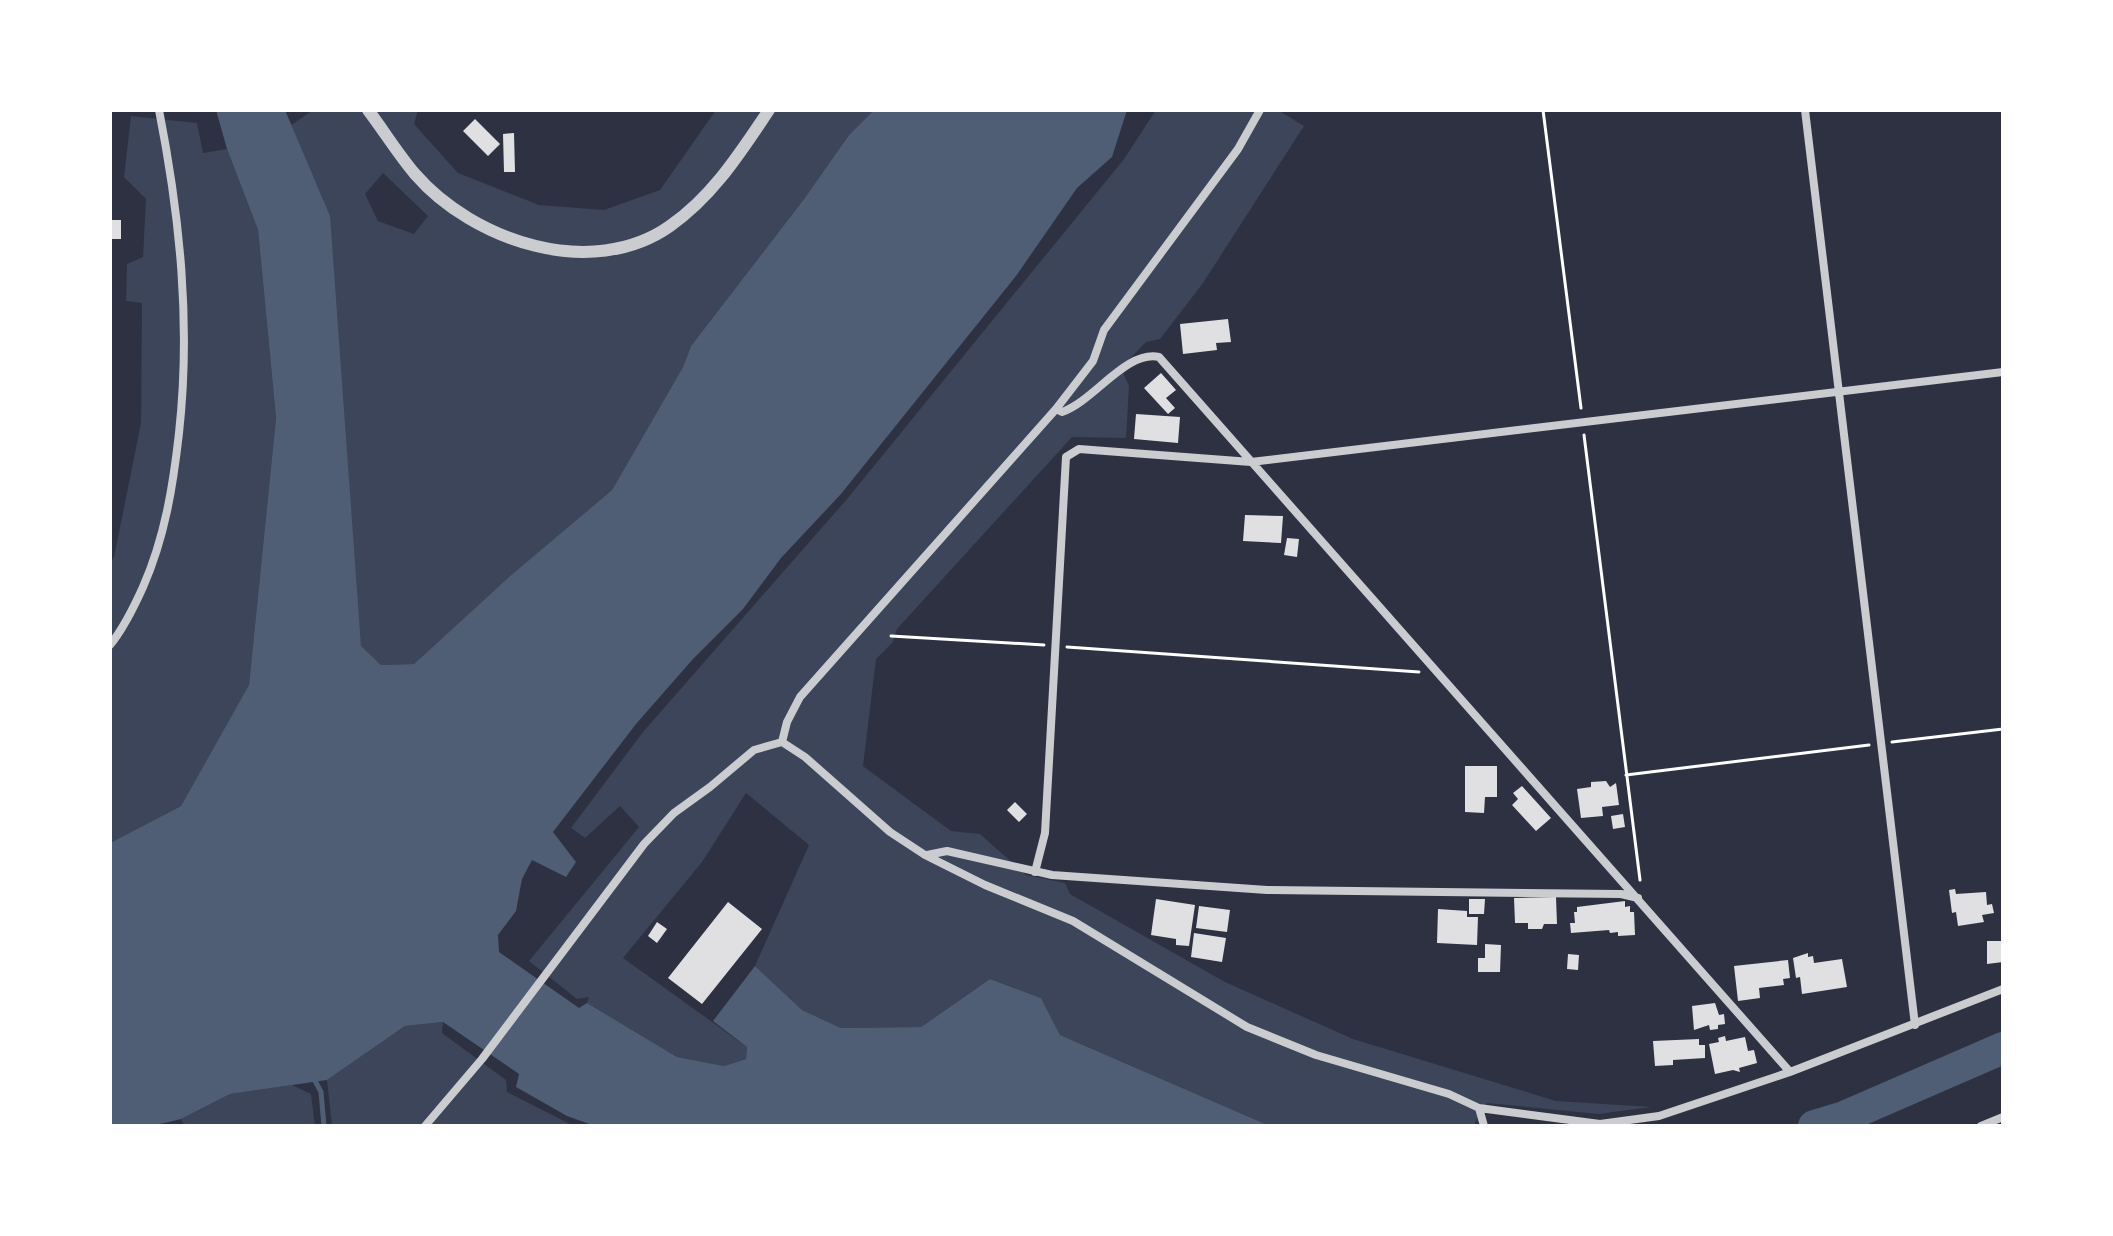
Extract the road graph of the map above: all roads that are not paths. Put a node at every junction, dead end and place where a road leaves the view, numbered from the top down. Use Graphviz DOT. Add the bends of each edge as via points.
graph roads {
  1 [pos="159,110"];
  2 [pos="368,110"];
  3 [pos="769,110"];
  4 [pos="1260,110"];
  5 [pos="1805,110"];
  6 [pos="2003,372"];
  7 [pos="1840,391"];
  8 [pos="1056,409"];
  9 [pos="1251,462"];
  10 [pos="110,645"];
  11 [pos="782,742"];
  12 [pos="925,855"];
  13 [pos="1035,872"];
  14 [pos="1638,898"];
  15 [pos="2003,989"];
  16 [pos="1915,1025"];
  17 [pos="1790,1072"];
  18 [pos="1479,1108"];
  19 [pos="2003,1117"];
  20 [pos="1484,1124"];
  21 [pos="425,1126"];
  22 [pos="1981,1126"];
  1 -- 10 [label="street" via="179,229 185,371 169,508 156,557"];
  2 -- 3 [label="street" via="417,176 451,207 499,235 545,250 587,252 630,245 668,228 727,173"];
  4 -- 8 [label="street" via="1238,149 1104,330 1093,361"];
  5 -- 7 [label="street"];
  6 -- 7 [label="street"];
  7 -- 9 [label="street"];
  7 -- 16 [label="street"];
  8 -- 9 [label="street" via="1078,407 1132,361 1159,357"];
  8 -- 11 [label="street" via="800,697"];
  9 -- 13 [label="street" via="1079,449 1066,457 1045,833"];
  9 -- 14 [label="street"];
  11 -- 12 [label="street"];
  11 -- 21 [label="street" via="754,750 674,813 644,844"];
  12 -- 13 [label="street" via="947,851"];
  12 -- 18 [label="street" via="1073,921 1247,1027"];
  13 -- 14 [label="street" via="1267,890"];
  14 -- 17 [label="street"];
  15 -- 16 [label="street"];
  16 -- 17 [label="street"];
  17 -- 18 [label="street" via="1659,1116 1600,1124"];
  18 -- 20 [label="street"];
  19 -- 22 [label="street"];
}
